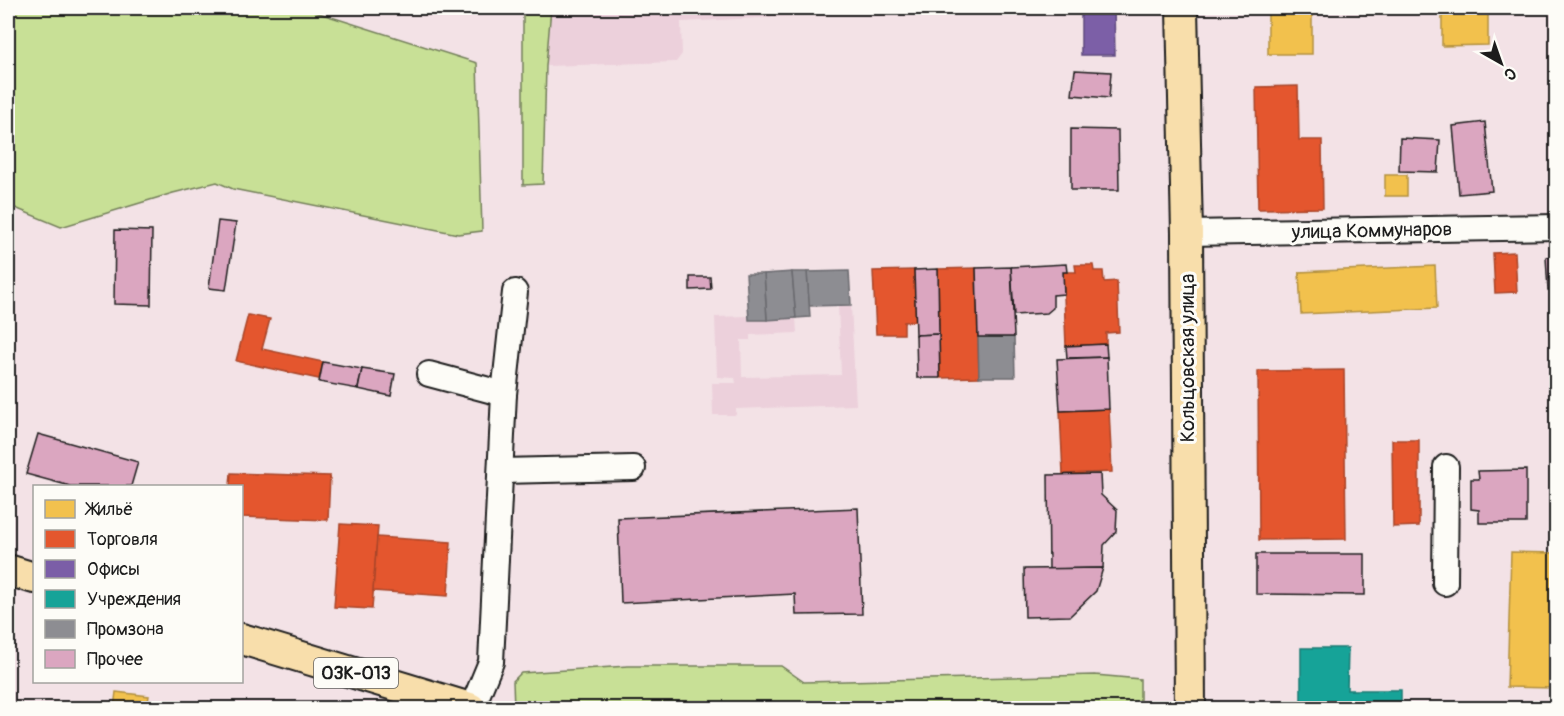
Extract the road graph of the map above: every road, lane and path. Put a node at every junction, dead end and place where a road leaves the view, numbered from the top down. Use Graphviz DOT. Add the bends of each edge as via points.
graph roads {
  1 [pos="1182,8"];
  2 [pos="1557,227"];
  3 [pos="1187,232"];
  4 [pos="515,292"];
  5 [pos="429,374"];
  6 [pos="504,394"];
  7 [pos="1446,467"];
  8 [pos="633,468"];
  9 [pos="501,471"];
  10 [pos="8,570"];
  11 [pos="33,578"];
  12 [pos="1445,583"];
  13 [pos="243,639"];
  14 [pos="471,708"];
  15 [pos="1190,708"];
  1 -- 3 [label="main road, Кольцовская улица"];
  2 -- 3 [label="street, улица Коммунаров"];
  3 -- 15 [label="main road, Кольцовская улица"];
  4 -- 6 [label="street"];
  5 -- 6 [label="street"];
  6 -- 9 [label="street"];
  7 -- 12 [label="street"];
  8 -- 9 [label="street"];
  9 -- 14 [label="street" via="491,662"];
  10 -- 11 [label="main road"];
  13 -- 14 [label="main road, 03К-013"];
}
